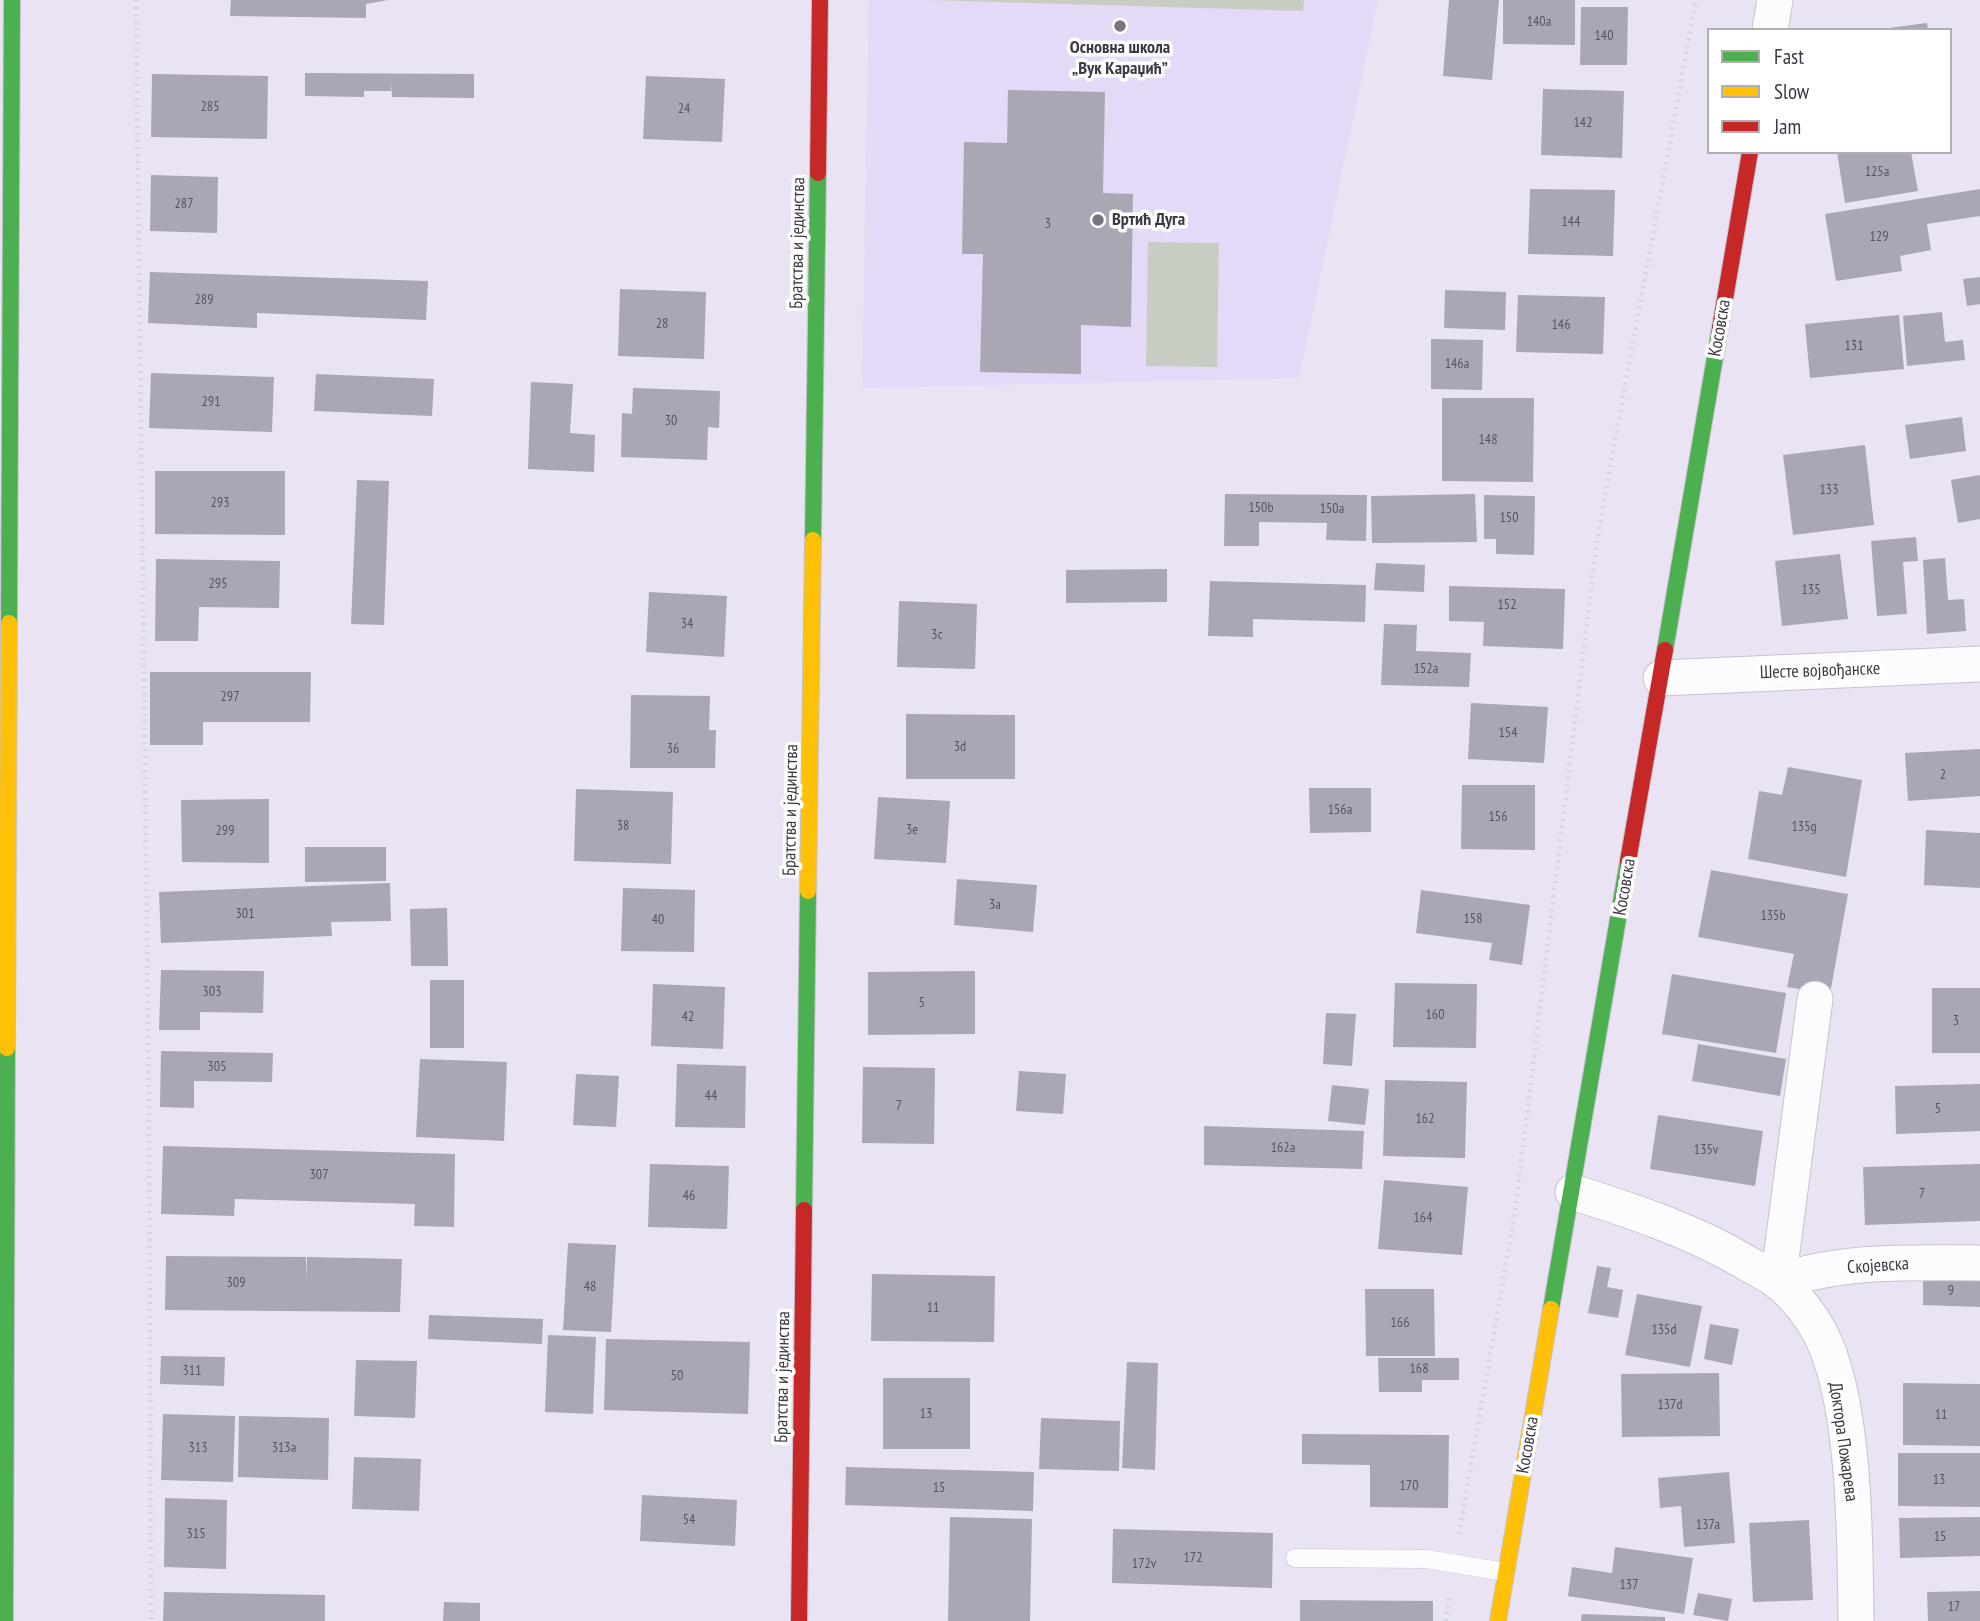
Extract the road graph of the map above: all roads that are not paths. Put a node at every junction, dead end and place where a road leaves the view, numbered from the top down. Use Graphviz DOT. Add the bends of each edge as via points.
graph roads {
  1 [pos="12,0"];
  2 [pos="820,0"];
  3 [pos="1775,0"];
  4 [pos="1770,28"];
  5 [pos="1750,154"];
  6 [pos="1980,664"];
  7 [pos="1661,678"];
  8 [pos="1815,999"];
  9 [pos="1573,1192"];
  10 [pos="1980,1263"];
  11 [pos="1778,1282"];
  12 [pos="1295,1558"];
  13 [pos="1505,1572"];
  14 [pos="5,1621"];
  15 [pos="799,1621"];
  16 [pos="1498,1621"];
  17 [pos="1856,1621"];
  1 -- 14 [label="street"];
  2 -- 15 [label="street, Братства и јединства"];
  3 -- 4 [label="street"];
  5 -- 7 [label="street, Косовска"];
  6 -- 7 [label="street, Шесте војвођанске"];
  7 -- 9 [label="street, Косовска"];
  8 -- 11 [label="street"];
  9 -- 11 [label="street, Доктора Пожарева" via="1653,1218"];
  9 -- 13 [label="street, Косовска"];
  10 -- 11 [label="street, Скојевска" via="1874,1265 1805,1272"];
  11 -- 17 [label="street, Доктора Пожарева" via="1800,1302 1821,1334 1835,1380 1849,1467"];
  12 -- 13 [label="lane" via="1427,1559"];
  13 -- 16 [label="street, Косовска"];
}
